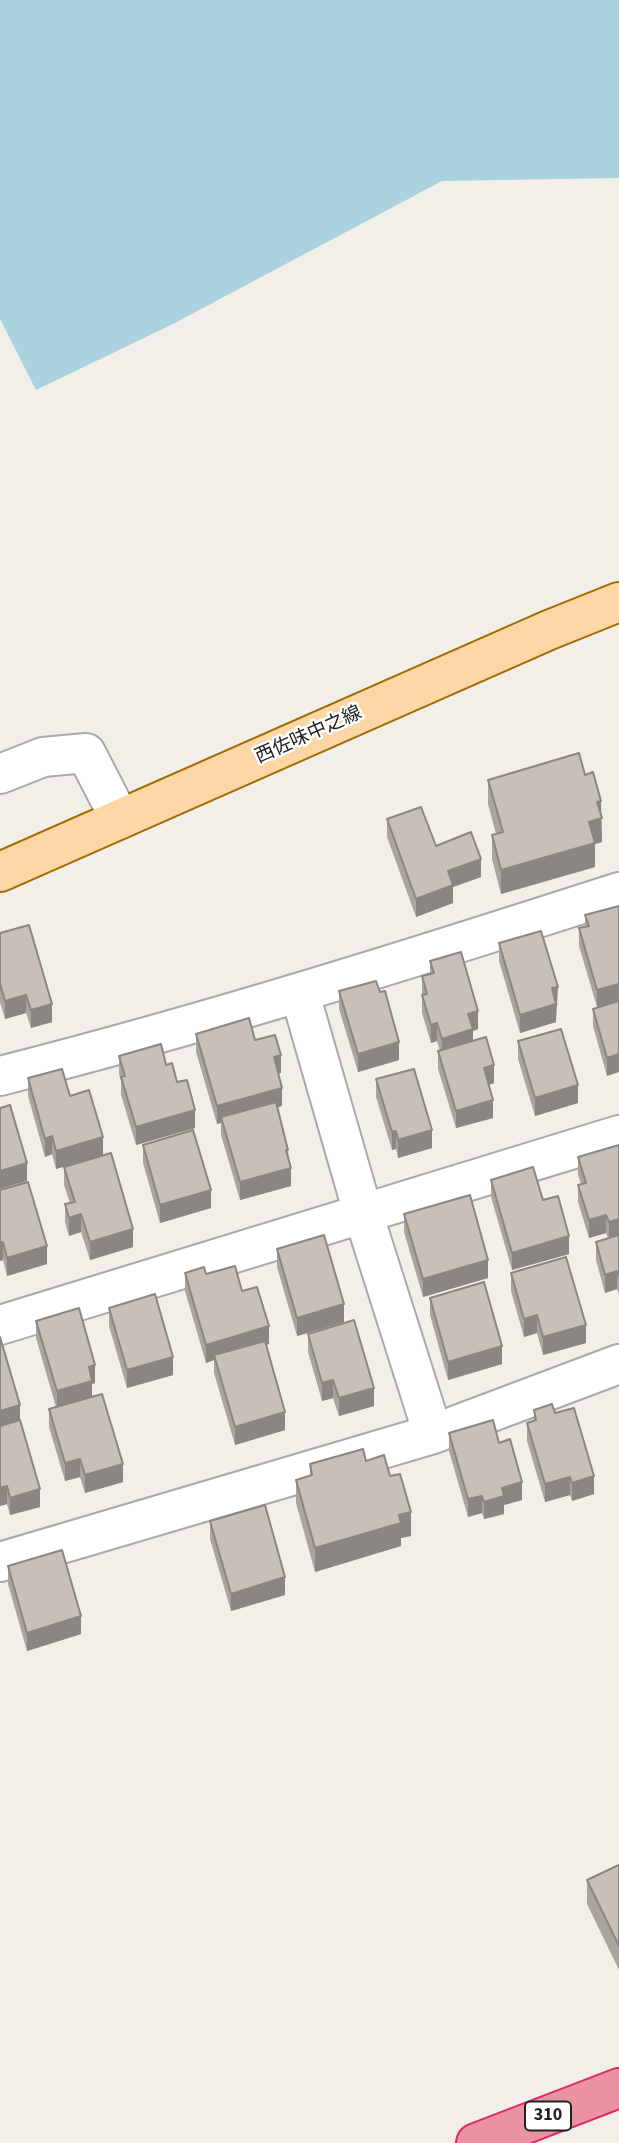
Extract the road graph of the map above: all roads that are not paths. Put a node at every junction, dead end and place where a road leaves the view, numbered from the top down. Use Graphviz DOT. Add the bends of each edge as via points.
graph roads {
  1 [pos="619,602"];
  2 [pos="0,774"];
  3 [pos="120,819"];
  4 [pos="0,872"];
  5 [pos="619,892"];
  6 [pos="300,994"];
  7 [pos="0,1076"];
  8 [pos="619,1135"];
  9 [pos="363,1213"];
  10 [pos="0,1325"];
  11 [pos="619,1364"];
  12 [pos="433,1434"];
  13 [pos="0,1562"];
  14 [pos="619,2088"];
  15 [pos="476,2143"];
  1 -- 3 [label="main road, 西佐味中之線"];
  2 -- 3 [label="street" via="43,757 86,753"];
  3 -- 4 [label="main road, 西佐味中之線"];
  5 -- 6 [label="street"];
  6 -- 7 [label="street"];
  6 -- 9 [label="street"];
  8 -- 9 [label="street"];
  9 -- 10 [label="street"];
  9 -- 12 [label="street"];
  11 -- 12 [label="street"];
  12 -- 13 [label="street"];
  14 -- 15 [label="highway, 310"];
}
